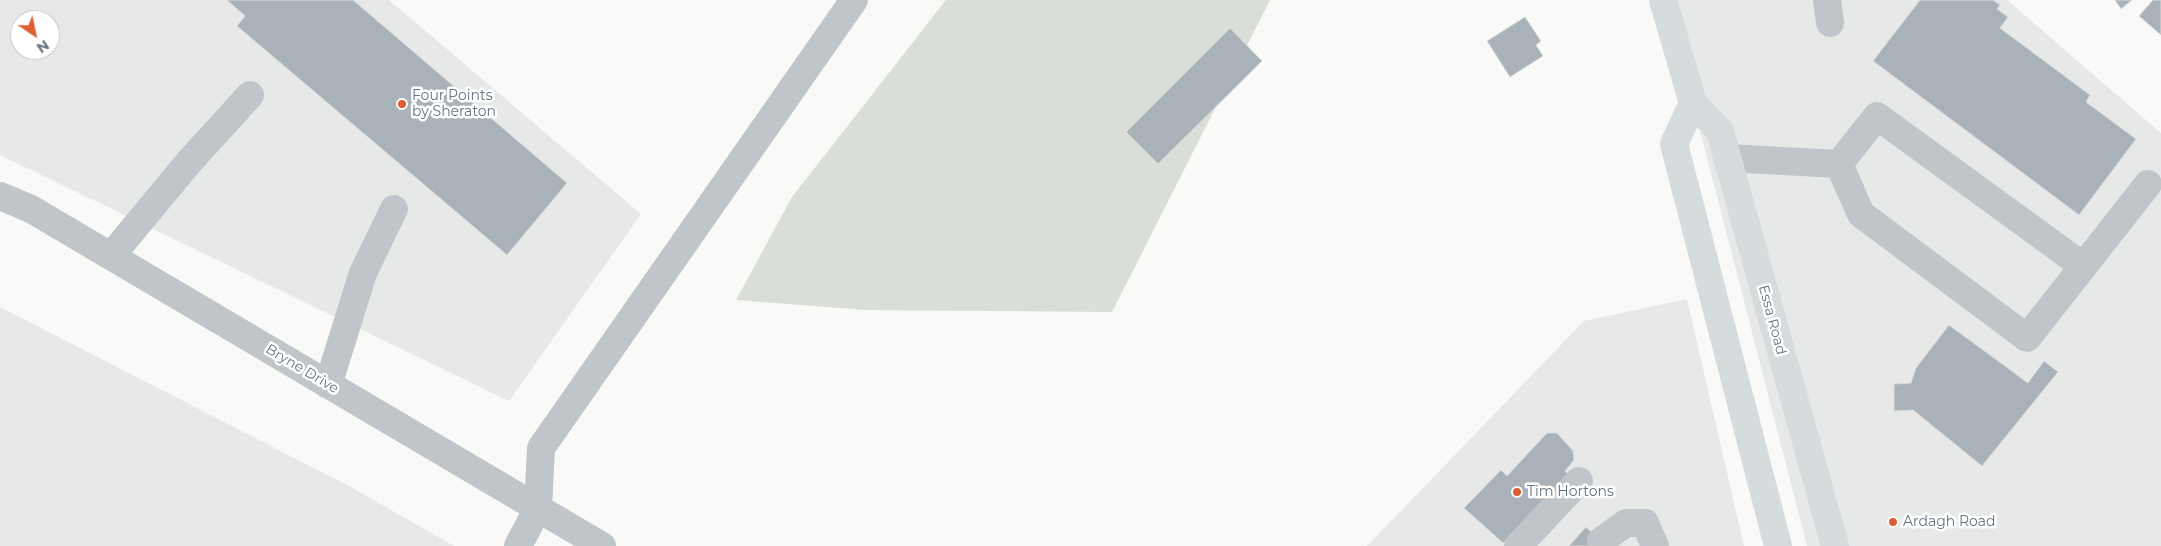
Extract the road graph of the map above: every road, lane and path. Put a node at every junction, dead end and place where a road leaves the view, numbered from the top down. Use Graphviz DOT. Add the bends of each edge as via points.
graph roads {
  1 [pos="854,0"];
  2 [pos="1662,0"];
  3 [pos="250,95"];
  4 [pos="1693,104"];
  5 [pos="1728,158"];
  6 [pos="1839,164"];
  7 [pos="2148,184"];
  8 [pos="0,196"];
  9 [pos="394,209"];
  10 [pos="111,256"];
  11 [pos="2083,266"];
  12 [pos="328,385"];
  13 [pos="1579,481"];
  14 [pos="538,508"];
  15 [pos="1601,541"];
  16 [pos="518,546"];
  17 [pos="602,546"];
  18 [pos="1518,546"];
  19 [pos="1655,546"];
  20 [pos="1778,546"];
  21 [pos="1835,546"];
  1 -- 14 [label="street" via="541,448"];
  2 -- 4 [label="main road, Essa Road"];
  3 -- 10 [label="street"];
  4 -- 5 [label="main road, Essa Road" via="1720,131"];
  4 -- 20 [label="main road" via="1674,144"];
  5 -- 6 [label="street"];
  5 -- 21 [label="main road, Essa Road"];
  6 -- 11 [label="street" via="1877,116"];
  6 -- 11 [label="street" via="1861,214 2027,338"];
  7 -- 11 [label="street"];
  8 -- 10 [label="street, Bryne Drive" via="31,209"];
  9 -- 12 [label="street" via="363,273"];
  10 -- 12 [label="street, Bryne Drive"];
  12 -- 14 [label="street, Bryne Drive"];
  13 -- 18 [label="street"];
  14 -- 16 [label="street"];
  14 -- 17 [label="street, Bryne Drive"];
  15 -- 19 [label="street" via="1626,523 1645,523"];
}
